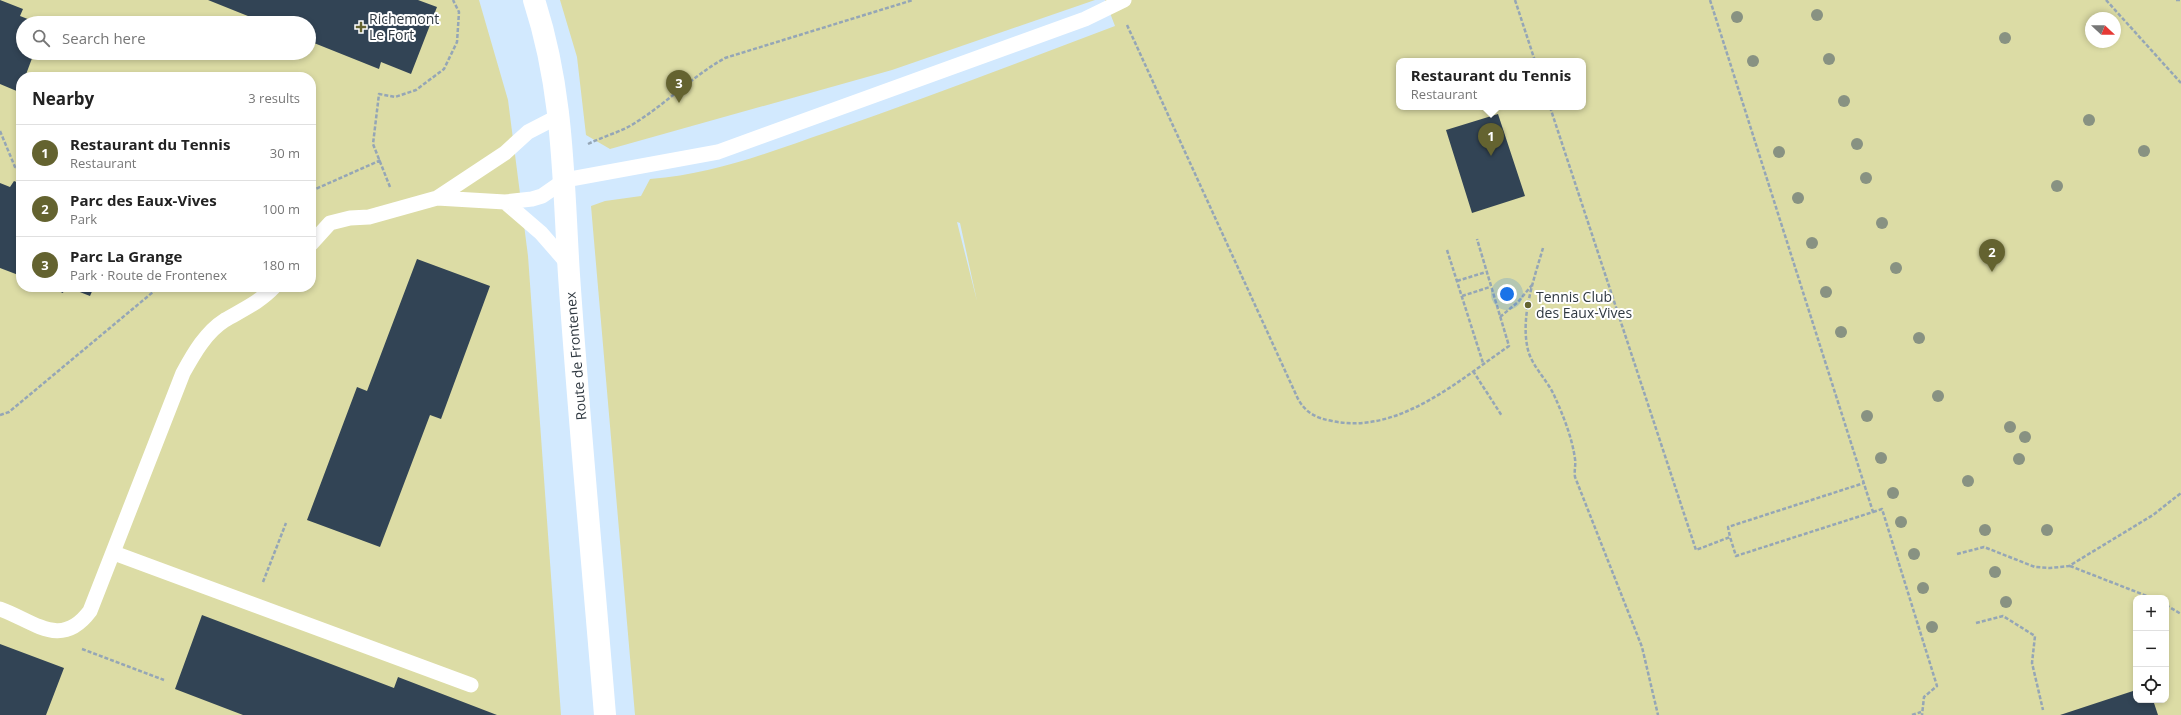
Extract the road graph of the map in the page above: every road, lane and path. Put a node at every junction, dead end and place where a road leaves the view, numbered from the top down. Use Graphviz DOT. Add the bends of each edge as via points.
graph roads {
  1 [pos="453,0"];
  2 [pos="534,0"];
  3 [pos="913,0"];
  4 [pos="1515,0"];
  5 [pos="1710,0"];
  6 [pos="2106,0"];
  7 [pos="2176,0"];
  8 [pos="2181,0"];
  9 [pos="1120,2"];
  10 [pos="1534,58"];
  11 [pos="2181,83"];
  12 [pos="1551,110"];
  13 [pos="559,116"];
  14 [pos="0,131"];
  15 [pos="584,147"];
  16 [pos="16,168"];
  17 [pos="565,180"];
  18 [pos="316,189"];
  19 [pos="437,198"];
  20 [pos="505,202"];
  21 [pos="316,238"];
  22 [pos="1477,240"];
  23 [pos="1543,248"];
  24 [pos="1447,250"];
  25 [pos="568,264"];
  26 [pos="1486,272"];
  27 [pos="1457,281"];
  28 [pos="1533,285"];
  29 [pos="1490,287"];
  30 [pos="153,292"];
  31 [pos="267,292"];
  32 [pos="1462,296"];
  33 [pos="1500,317"];
  34 [pos="1484,363"];
  35 [pos="1472,371"];
  36 [pos="0,415"];
  37 [pos="1502,416"];
  38 [pos="1864,483"];
  39 [pos="2181,493"];
  40 [pos="1873,512"];
  41 [pos="286,523"];
  42 [pos="1730,537"];
  43 [pos="114,552"];
  44 [pos="1958,554"];
  45 [pos="270,563"];
  46 [pos="2069,566"];
  47 [pos="2144,595"];
  48 [pos="2169,607"];
  49 [pos="0,608"];
  50 [pos="2181,614"];
  51 [pos="82,622"];
  52 [pos="1976,623"];
  53 [pos="164,680"];
  54 [pos="472,685"];
  55 [pos="2043,710"];
  56 [pos="1921,713"];
  57 [pos="605,715"];
  58 [pos="1658,715"];
  59 [pos="1912,715"];
  1 -- 18 [label="path" via="459,12 457,42 444,69 416,90 396,97 379,94 373,144 381,160"];
  2 -- 13 [label="main road, Route de Frontenex" via="546,37"];
  3 -- 15 [label="path" via="725,58 702,70 666,101 630,126"];
  4 -- 10 [label="path"];
  5 -- 38 [label="path"];
  6 -- 11 [label="path"];
  7 -- 8 [label="path"];
  9 -- 17 [label="lane" via="1078,22 718,152"];
  9 -- 35 [label="path" via="1303,409 1322,419 1342,424 1362,424 1417,408"];
  12 -- 42 [label="path" via="1696,550"];
  13 -- 17 [label="main road, Route de Frontenex"];
  13 -- 19 [label="lane" via="528,132 505,153"];
  14 -- 16 [label="path"];
  17 -- 20 [label="lane" via="542,196"];
  17 -- 25 [label="main road, Route de Frontenex"];
  19 -- 20 [label="lane"];
  19 -- 21 [label="lane" via="369,217 330,223"];
  20 -- 25 [label="lane" via="542,233"];
  22 -- 26 [label="path"];
  23 -- 28 [label="path"];
  24 -- 27 [label="path"];
  25 -- 57 [label="main road, Route de Frontenex"];
  26 -- 27 [label="path"];
  26 -- 29 [label="path"];
  27 -- 32 [label="path"];
  28 -- 33 [label="path"];
  28 -- 58 [label="path" via="1526,332 1528,351 1548,382 1569,433 1576,462 1575,477 1642,647"];
  29 -- 32 [label="path"];
  29 -- 33 [label="path"];
  30 -- 36 [label="path" via="9,412"];
  31 -- 43 [label="lane" via="224,321 208,335 194,354 183,373"];
  32 -- 34 [label="path"];
  33 -- 34 [label="path" via="1509,346"];
  34 -- 35 [label="path"];
  35 -- 37 [label="path"];
  38 -- 40 [label="path"];
  38 -- 42 [label="path" via="1728,527"];
  39 -- 46 [label="path" via="2153,515"];
  40 -- 42 [label="path" via="1736,556"];
  40 -- 56 [label="path" via="1882,509 1937,686 1924,696"];
  41 -- 45 [label="path"];
  43 -- 51 [label="lane" via="90,610"];
  43 -- 54 [label="lane"];
  44 -- 46 [label="path" via="1984,547 2035,567"];
  46 -- 47 [label="path"];
  48 -- 50 [label="path"];
  49 -- 51 [label="lane" via="44,629 65,630"];
  51 -- 53 [label="path" via="78,647"];
  52 -- 55 [label="path" via="2004,616 2036,636 2032,663"];
  56 -- 59 [label="path"];
}
